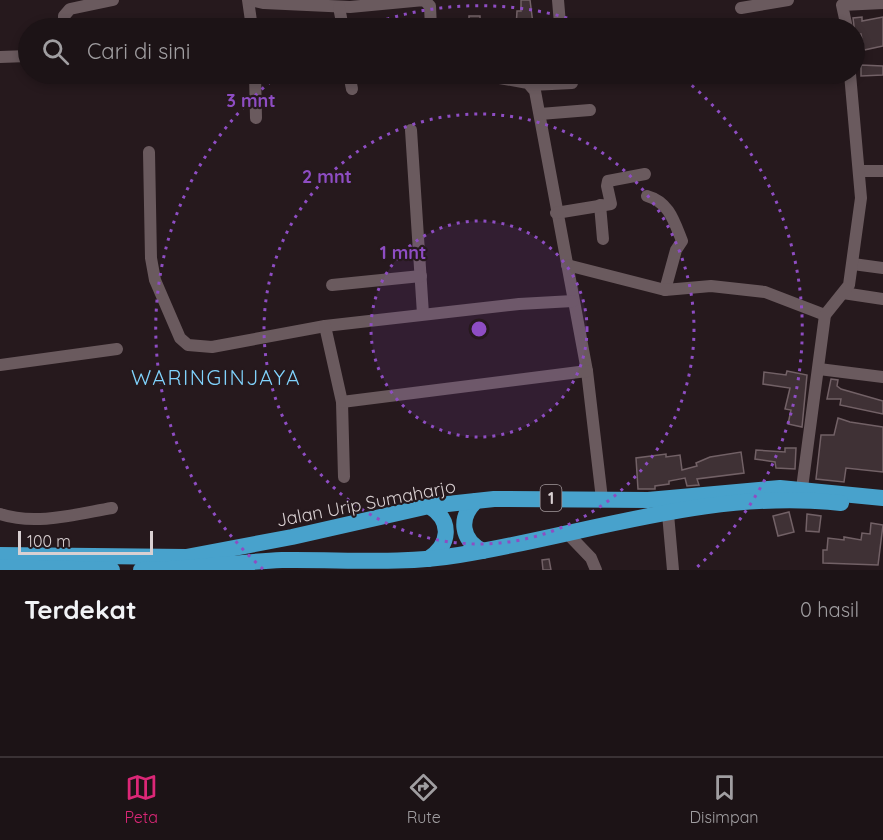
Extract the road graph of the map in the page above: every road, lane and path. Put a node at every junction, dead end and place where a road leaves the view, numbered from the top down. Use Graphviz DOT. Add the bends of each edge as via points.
graph roads {
  1 [pos="113,0"];
  2 [pos="249,0"];
  3 [pos="558,0"];
  4 [pos="788,0"];
  5 [pos="429,1"];
  6 [pos="279,2"];
  7 [pos="842,3"];
  8 [pos="883,3"];
  9 [pos="339,7"];
  10 [pos="741,8"];
  11 [pos="64,18"];
  12 [pos="251,18"];
  13 [pos="341,18"];
  14 [pos="430,18"];
  15 [pos="560,18"];
  16 [pos="845,18"];
  17 [pos="18,56"];
  18 [pos="0,57"];
  19 [pos="255,84"];
  20 [pos="351,84"];
  21 [pos="526,84"];
  22 [pos="545,84"];
  23 [pos="851,84"];
  24 [pos="531,85"];
  25 [pos="352,89"];
  26 [pos="590,110"];
  27 [pos="540,114"];
  28 [pos="256,118"];
  29 [pos="411,130"];
  30 [pos="149,152"];
  31 [pos="859,171"];
  32 [pos="883,171"];
  33 [pos="645,174"];
  34 [pos="647,196"];
  35 [pos="600,205"];
  36 [pos="556,213"];
  37 [pos="603,239"];
  38 [pos="853,264"];
  39 [pos="567,266"];
  40 [pos="883,268"];
  41 [pos="421,276"];
  42 [pos="332,285"];
  43 [pos="665,291"];
  44 [pos="843,293"];
  45 [pos="883,299"];
  46 [pos="573,301"];
  47 [pos="423,314"];
  48 [pos="825,315"];
  49 [pos="325,326"];
  50 [pos="117,349"];
  51 [pos="0,365"];
  52 [pos="819,369"];
  53 [pos="587,371"];
  54 [pos="883,377"];
  55 [pos="342,402"];
  56 [pos="344,477"];
  57 [pos="802,488"];
  58 [pos="760,494"];
  59 [pos="734,497"];
  60 [pos="883,498"];
  61 [pos="602,499"];
  62 [pos="476,501"];
  63 [pos="429,506"];
  64 [pos="112,508"];
  65 [pos="883,509"];
  66 [pos="0,514"];
  67 [pos="668,514"];
  68 [pos="567,533"];
  69 [pos="483,551"];
  70 [pos="0,555"];
  71 [pos="416,564"];
  72 [pos="444,564"];
  73 [pos="265,565"];
  74 [pos="380,566"];
  75 [pos="0,567"];
  76 [pos="19,569"];
  77 [pos="112,570"];
  78 [pos="141,570"];
  79 [pos="596,570"];
  80 [pos="673,570"];
  1 -- 11 [label="street" via="70,9"];
  2 -- 6 [label="street"];
  2 -- 12 [label="street"];
  3 -- 15 [label="street"];
  4 -- 10 [label="street"];
  5 -- 9 [label="street"];
  5 -- 14 [label="street"];
  6 -- 9 [label="street"];
  7 -- 8 [label="street"];
  7 -- 16 [label="street"];
  9 -- 13 [label="street"];
  17 -- 18 [label="street"];
  19 -- 28 [label="street"];
  20 -- 25 [label="street"];
  21 -- 24 [label="street"];
  22 -- 24 [label="street"];
  23 -- 31 [label="street"];
  24 -- 27 [label="street"];
  26 -- 27 [label="street"];
  27 -- 36 [label="street"];
  29 -- 41 [label="street"];
  30 -- 49 [label="street" via="151,258 155,280 180,338 188,345 212,347"];
  31 -- 32 [label="street"];
  31 -- 38 [label="street" via="861,198"];
  33 -- 35 [label="street" via="608,181 611,204"];
  34 -- 43 [label="street" via="667,208 682,241"];
  35 -- 36 [label="street"];
  35 -- 37 [label="street"];
  36 -- 39 [label="street"];
  38 -- 40 [label="street"];
  38 -- 44 [label="street" via="849,285"];
  39 -- 43 [label="street"];
  39 -- 46 [label="street"];
  41 -- 42 [label="street"];
  41 -- 47 [label="street"];
  43 -- 48 [label="street" via="711,286 765,292"];
  44 -- 45 [label="street"];
  44 -- 48 [label="street"];
  46 -- 47 [label="street"];
  46 -- 53 [label="street"];
  47 -- 49 [label="street"];
  48 -- 52 [label="street"];
  49 -- 55 [label="street"];
  50 -- 51 [label="street"];
  52 -- 54 [label="street"];
  52 -- 57 [label="street"];
  53 -- 55 [label="street"];
  53 -- 61 [label="street"];
  55 -- 56 [label="street"];
  57 -- 58 [label="highway, Jalan Urip Sumaharjo / 1"];
  57 -- 60 [label="highway, Jalan Urip Sumaharjo / 1"];
  58 -- 59 [label="highway, Jalan Urip Sumaharjo / 1"];
  58 -- 65 [label="highway, Jalan Urip Sumaharjo / 1"];
  59 -- 61 [label="highway, Jalan Urip Sumaharjo / 1"];
  59 -- 67 [label="highway, Jalan Urip Sumaharjo / 1"];
  61 -- 62 [label="highway, Jalan Urip Sumaharjo / 1"];
  62 -- 63 [label="highway, Jalan Urip Sumaharjo / 1"];
  62 -- 69 [label="highway" via="468,508 463,528 467,538"];
  63 -- 70 [label="highway, Jalan Urip Sumaharjo / 1" via="186,557"];
  63 -- 71 [label="highway" via="444,519 446,538 443,547"];
  64 -- 66 [label="street" via="44,519"];
  67 -- 68 [label="highway, Jalan Urip Sumaharjo / 1"];
  67 -- 80 [label="street"];
  68 -- 69 [label="highway, Jalan Urip Sumaharjo / 1"];
  68 -- 79 [label="street" via="591,558"];
  69 -- 72 [label="highway, Jalan Urip Sumaharjo / 1"];
  71 -- 72 [label="highway, Jalan Urip Sumaharjo / 1"];
  71 -- 74 [label="highway, Jalan Urip Sumaharjo / 1"];
  73 -- 74 [label="highway, Jalan Urip Sumaharjo / 1" via="320,560"];
  73 -- 78 [label="highway, Jalan Urip Sumaharjo / 1"];
  75 -- 76 [label="highway"];
  76 -- 77 [label="highway"];
}
